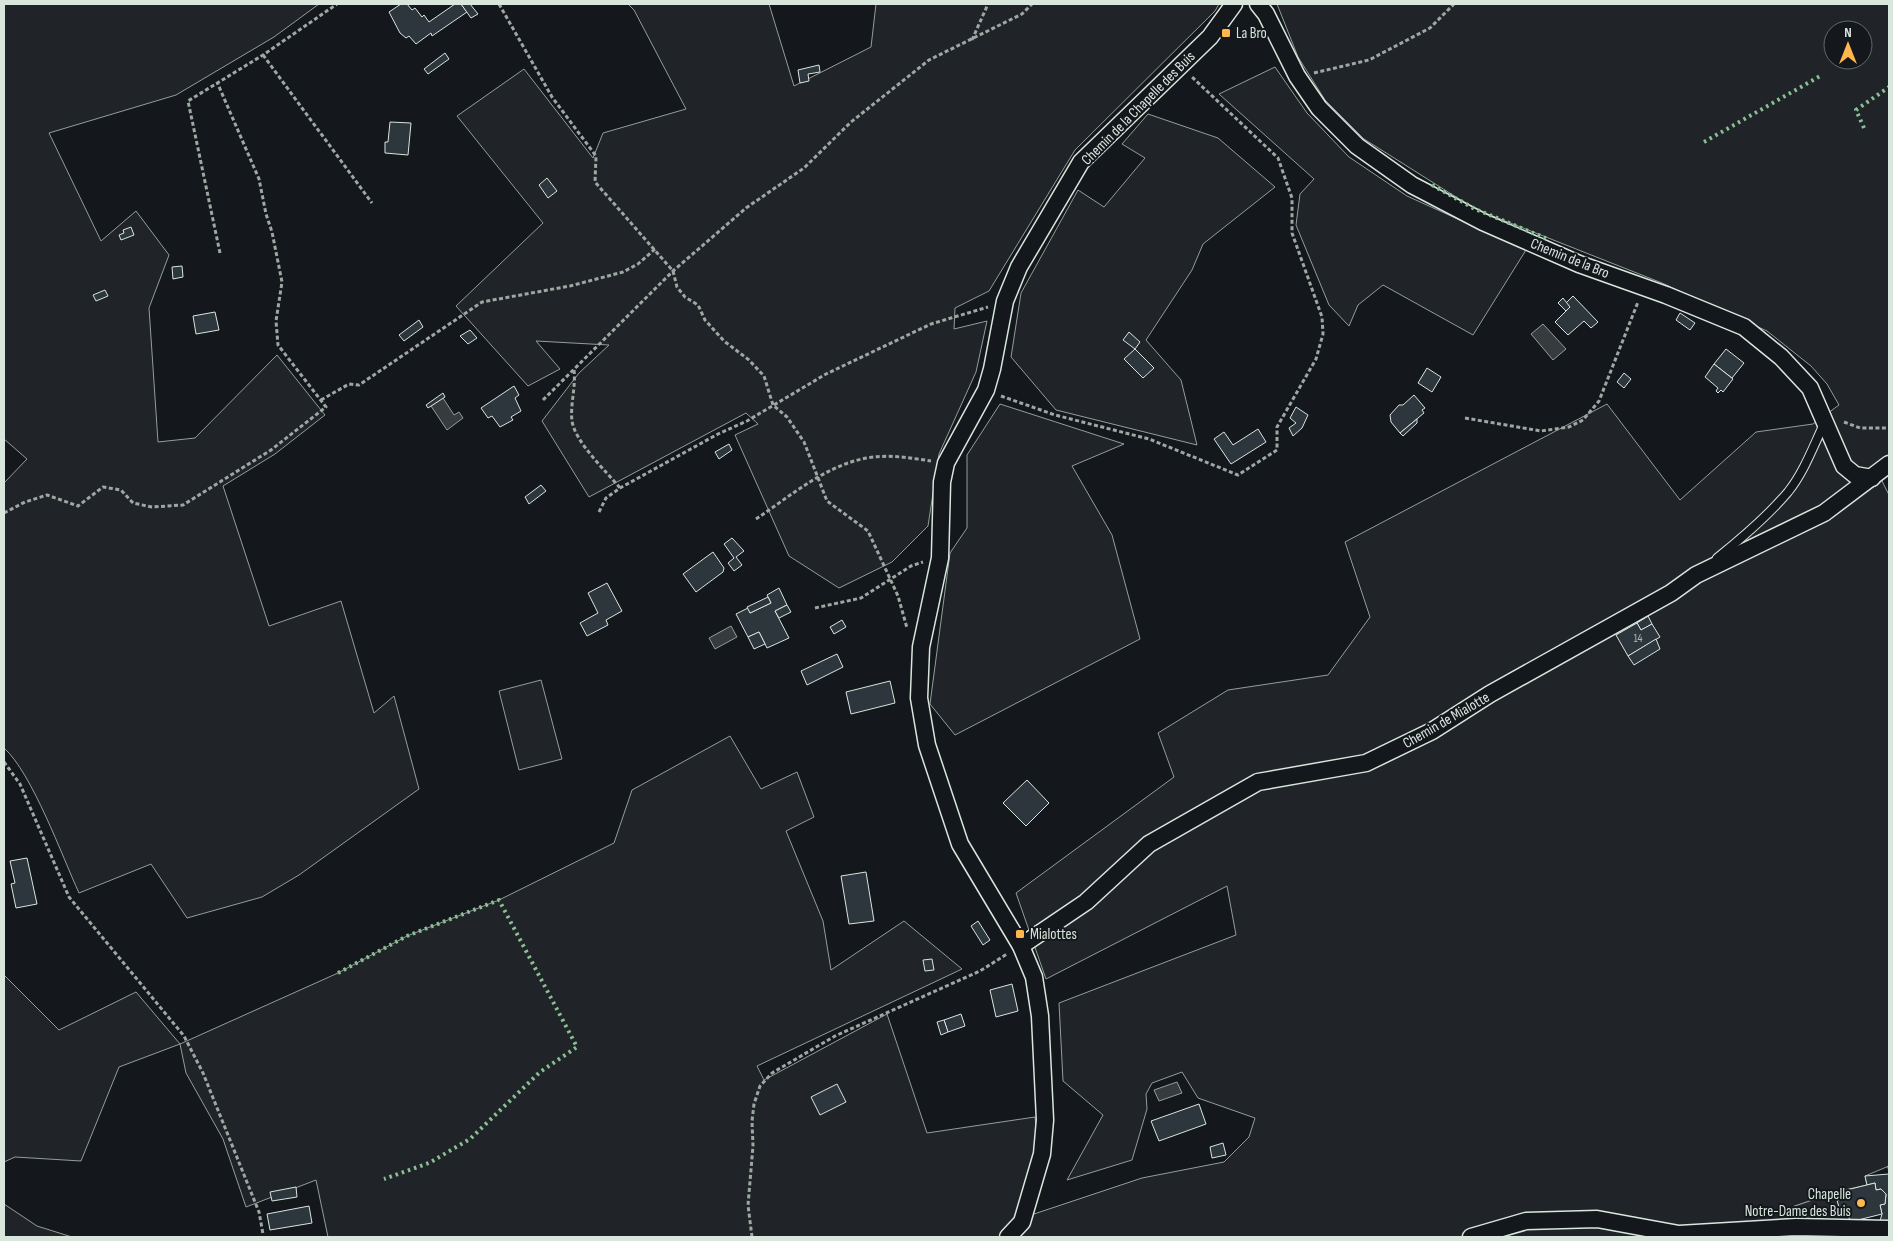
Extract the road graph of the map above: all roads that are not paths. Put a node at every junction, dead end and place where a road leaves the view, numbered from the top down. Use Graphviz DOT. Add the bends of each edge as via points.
graph roads {
  1 [pos="1234,4"];
  2 [pos="1258,4"];
  3 [pos="1823,415"];
  4 [pos="1889,464"];
  5 [pos="1872,478"];
  6 [pos="1696,575"];
  7 [pos="1021,946"];
  8 [pos="1889,1229"];
  9 [pos="1008,1237"];
  10 [pos="1471,1237"];
  1 -- 7 [label="street, Chemin de la Chapelle des Buis" via="1210,37 1081,162 1019,267 1005,301 986,390 946,463 942,482 940,558 921,646 919,698 928,745 960,844"];
  2 -- 3 [label="street, Chemin de la Bro" via="1297,76 1319,108 1357,146 1412,184 1492,226 1579,264 1744,327 1781,357 1810,388"];
  3 -- 5 [label="street, Chemin de la Bro" via="1844,466 1855,474"];
  3 -- 6 [label="lane" via="1804,467 1788,492 1753,529"];
  4 -- 5 [label="street"];
  5 -- 6 [label="street, Chemin de Mialotte" via="1824,513"];
  6 -- 7 [label="street, Chemin de Mialotte" via="1671,593 1515,680 1432,731 1366,763 1258,782 1149,844 1086,902"];
  7 -- 9 [label="street, Chemin de la Chapelle des Buis" via="1034,977 1040,1016 1046,1120 1042,1154 1022,1222"];
  8 -- 10 [label="street" via="1788,1228 1680,1234 1596,1220 1526,1221"];
}
